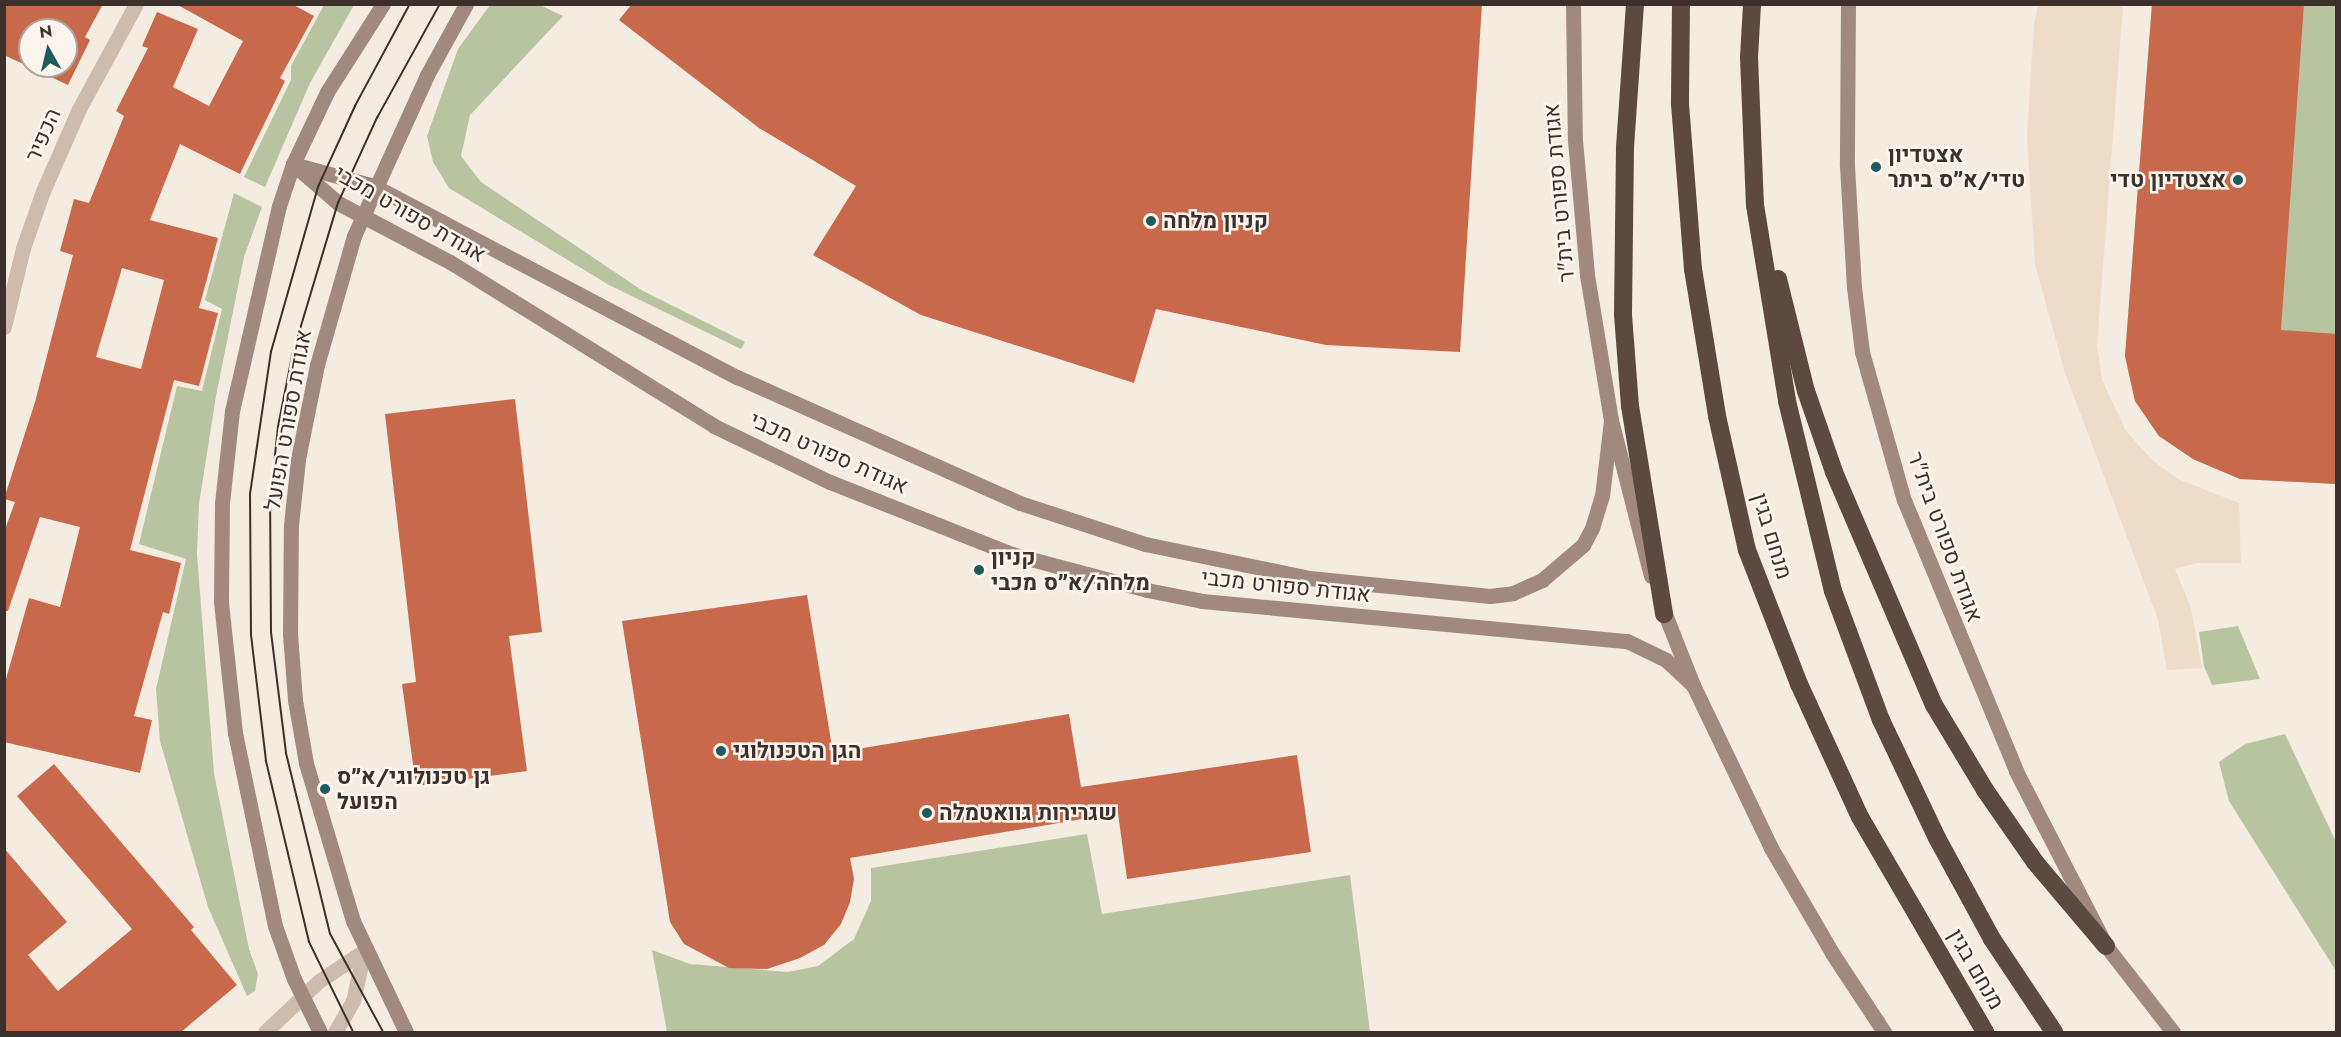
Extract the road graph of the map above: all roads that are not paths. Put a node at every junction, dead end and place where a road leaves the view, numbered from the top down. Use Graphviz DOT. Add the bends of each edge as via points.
graph roads {
  1 [pos="136,4"];
  2 [pos="383,4"];
  3 [pos="466,4"];
  4 [pos="1573,4"];
  5 [pos="1635,4"];
  6 [pos="1681,4"];
  7 [pos="1752,4"];
  8 [pos="1848,4"];
  9 [pos="293,164"];
  10 [pos="1754,181"];
  11 [pos="374,186"];
  12 [pos="362,215"];
  13 [pos="4,327"];
  14 [pos="1611,420"];
  15 [pos="1664,614"];
  16 [pos="1693,685"];
  17 [pos="2106,946"];
  18 [pos="364,951"];
  19 [pos="301,996"];
  20 [pos="1982,1027"];
  21 [pos="1880,1029"];
  22 [pos="266,1032"];
  23 [pos="320,1032"];
  24 [pos="335,1032"];
  25 [pos="406,1032"];
  26 [pos="2054,1032"];
  27 [pos="2173,1032"];
  1 -- 13 [label="street, הכפיר" via="79,109 44,191 22,248"];
  2 -- 9 [label="street" via="327,92"];
  3 -- 11 [label="street, אגודת ספורט הפועל"];
  4 -- 14 [label="street, אגודת ספורט בית\"ר" via="1578,189 1587,275"];
  5 -- 15 [label="highway" via="1625,148 1623,315 1630,406"];
  6 -- 20 [label="highway, מנחם בגין" via="1680,104 1693,269 1717,416 1747,550 1798,684 1860,817"];
  7 -- 10 [label="highway, מנחם בגין" via="1749,57"];
  8 -- 17 [label="street, אגודת ספורט בית\"ר" via="1846,166 1854,287 1862,352 1879,417 1908,510 2016,771"];
  9 -- 11 [label="street, אגודת ספורט מכבי"];
  9 -- 12 [label="street, אגודת ספורט מכבי" via="338,203"];
  9 -- 19 [label="street" via="268,246 232,411 225,453 220,562 224,647 237,744 273,917"];
  10 -- 17 [label="highway" via="1806,392 1893,616 1934,705 1985,790 2035,862"];
  10 -- 26 [label="highway, מנחם בגין" via="1786,401 1833,591 1858,663 1914,791 1962,885"];
  11 -- 12 [label="street, אגודת ספורט הפועל"];
  11 -- 14 [label="street, אגודת ספורט מכבי" via="737,377 1020,503 1145,544 1308,578 1490,596 1513,593 1542,580 1582,545 1592,528 1602,496"];
  12 -- 16 [label="street, אגודת ספורט מכבי" via="450,262 740,440 830,482 1012,554 1202,601 1627,641 1666,660"];
  12 -- 18 [label="street, אגודת ספורט הפועל" via="328,323 307,413 291,525 289,579 295,700 306,763 320,819"];
  14 -- 15 [label="street, אגודת ספורט בית\"ר"];
  15 -- 16 [label="street, אגודת ספורט בית\"ר"];
  16 -- 21 [label="street, אגודת ספורט בית\"ר" via="1771,848"];
  17 -- 27 [label="street, אגודת ספורט בית\"ר"];
  18 -- 19 [label="street"];
  18 -- 24 [label="street" via="353,1001"];
  18 -- 25 [label="street, אגודת ספורט הפועל"];
  19 -- 22 [label="street"];
  19 -- 23 [label="street"];
}
